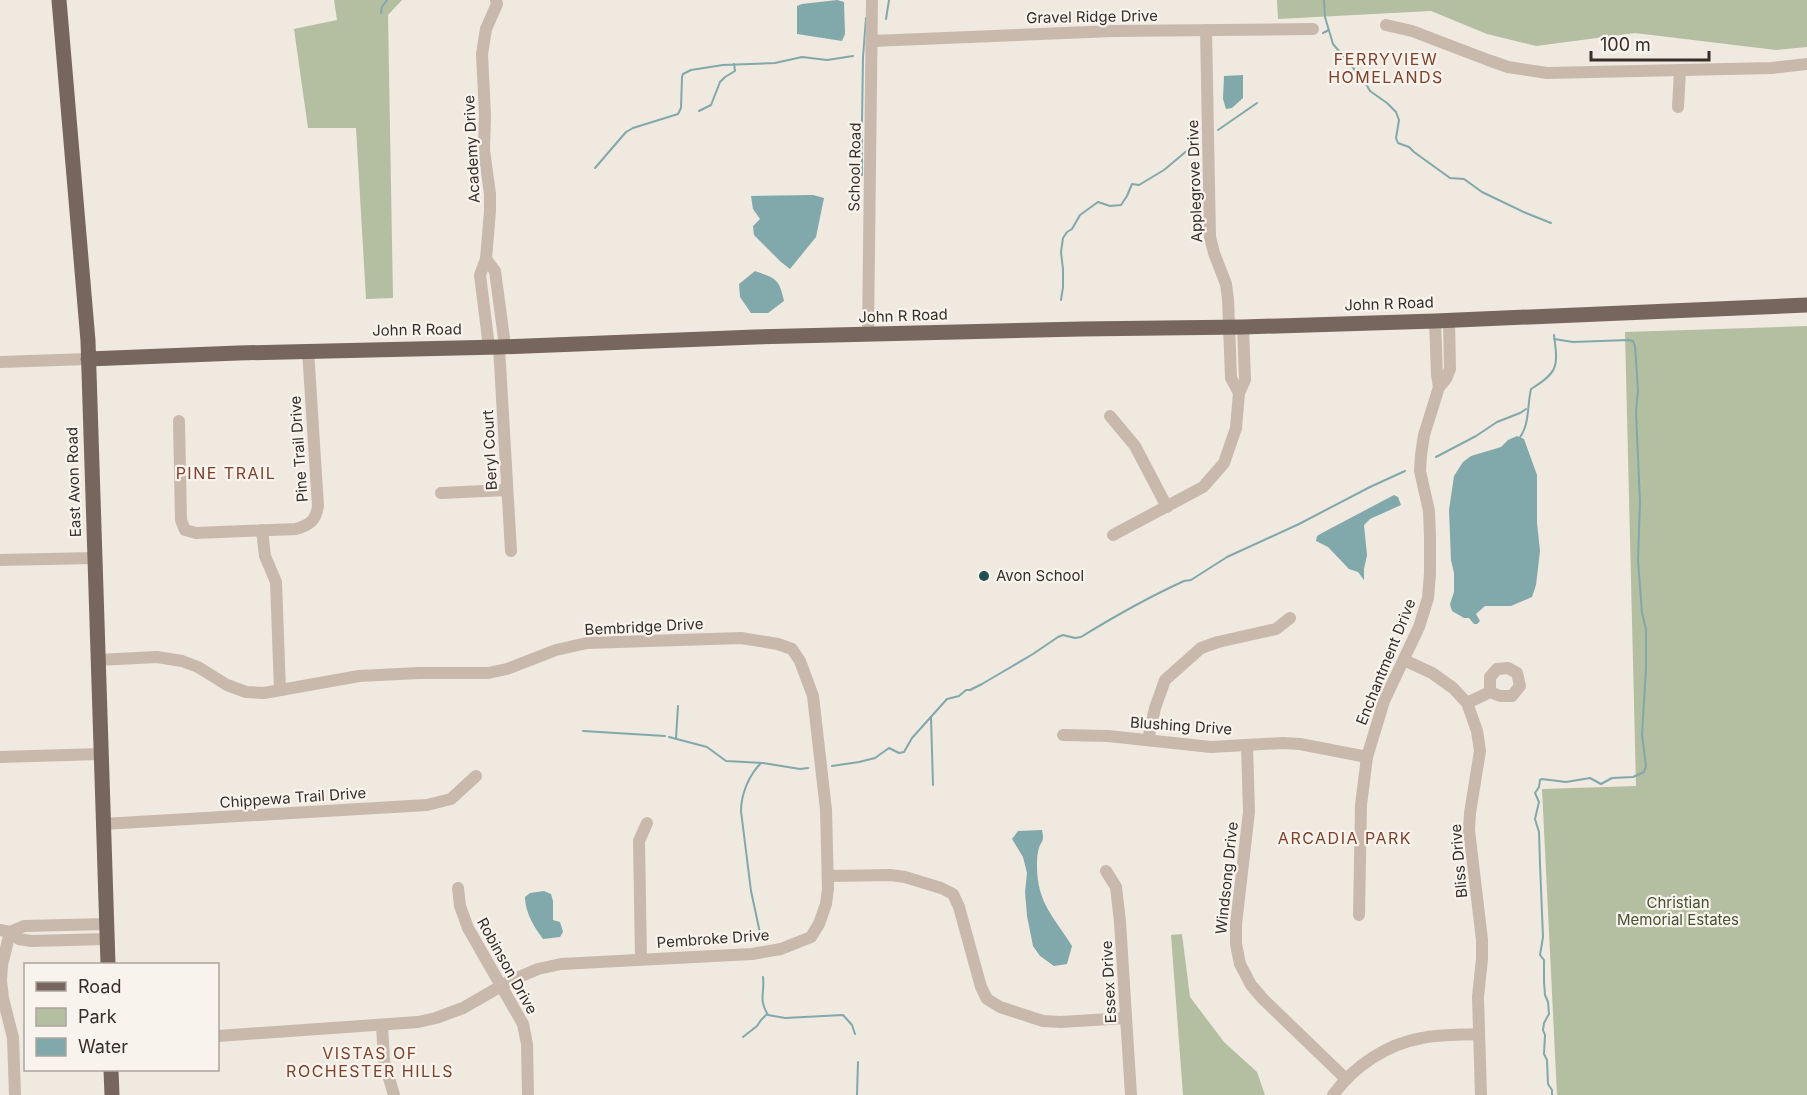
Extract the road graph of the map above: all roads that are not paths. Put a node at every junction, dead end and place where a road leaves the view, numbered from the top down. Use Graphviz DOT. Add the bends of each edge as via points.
graph roads {
  1 [pos="59,0"];
  2 [pos="872,0"];
  3 [pos="500,1"];
  4 [pos="1386,25"];
  5 [pos="1313,29"];
  6 [pos="1206,30"];
  7 [pos="872,41"];
  8 [pos="1807,64"];
  9 [pos="1680,70"];
  10 [pos="1678,106"];
  11 [pos="1807,304"];
  12 [pos="1442,321"];
  13 [pos="1236,327"];
  14 [pos="868,334"];
  15 [pos="498,346"];
  16 [pos="308,350"];
  17 [pos="88,359"];
  18 [pos="0,362"];
  19 [pos="1110,416"];
  20 [pos="179,421"];
  21 [pos="507,490"];
  22 [pos="441,493"];
  23 [pos="1167,507"];
  24 [pos="261,530"];
  25 [pos="1113,535"];
  26 [pos="511,551"];
  27 [pos="95,558"];
  28 [pos="0,560"];
  29 [pos="1290,618"];
  30 [pos="97,660"];
  31 [pos="1404,660"];
  32 [pos="280,690"];
  33 [pos="1490,692"];
  34 [pos="1467,703"];
  35 [pos="1063,735"];
  36 [pos="1148,740"];
  37 [pos="1247,746"];
  38 [pos="100,754"];
  39 [pos="0,757"];
  40 [pos="1366,757"];
  41 [pos="476,776"];
  42 [pos="647,823"];
  43 [pos="103,824"];
  44 [pos="1106,871"];
  45 [pos="829,876"];
  46 [pos="458,888"];
  47 [pos="1359,915"];
  48 [pos="5,931"];
  49 [pos="107,932"];
  50 [pos="641,959"];
  51 [pos="108,963"];
  52 [pos="501,986"];
  53 [pos="1126,1018"];
  54 [pos="382,1025"];
  55 [pos="1479,1034"];
  56 [pos="219,1036"];
  57 [pos="111,1071"];
  58 [pos="1346,1079"];
  59 [pos="15,1095"];
  60 [pos="112,1095"];
  61 [pos="394,1095"];
  62 [pos="528,1095"];
  63 [pos="1131,1095"];
  64 [pos="1333,1095"];
  65 [pos="1481,1095"];
  1 -- 17 [label="main road, East Avon Road"];
  2 -- 7 [label="street, School Road"];
  3 -- 15 [label="street, Academy Drive" via="486,29 482,54 484,150 490,194 486,259 495,271"];
  4 -- 9 [label="street" via="1534,72"];
  5 -- 6 [label="street, Gravel Ridge Drive"];
  6 -- 7 [label="street, Gravel Ridge Drive"];
  6 -- 13 [label="street, Applegrove Drive" via="1210,237"];
  7 -- 14 [label="street, School Road"];
  8 -- 9 [label="street"];
  9 -- 10 [label="street"];
  11 -- 12 [label="main road, John R Road"];
  12 -- 13 [label="main road, John R Road"];
  12 -- 31 [label="street, Enchantment Drive" via="1439,387 1424,435 1420,471 1428,511 1431,573 1428,598"];
  13 -- 14 [label="main road, John R Road"];
  13 -- 23 [label="street, Applegrove Drive" via="1231,378 1239,393 1236,428 1224,463 1203,487"];
  14 -- 15 [label="main road, John R Road"];
  15 -- 16 [label="main road, John R Road"];
  15 -- 21 [label="street, Beryl Court"];
  16 -- 17 [label="main road, John R Road"];
  16 -- 24 [label="street, Pine Trail Drive" via="317,515 307,526 296,529"];
  17 -- 18 [label="street, John R Road"];
  17 -- 27 [label="main road, East Avon Road"];
  19 -- 23 [label="street" via="1135,446"];
  20 -- 24 [label="street, Pine Trail Drive" via="181,520 185,530"];
  21 -- 22 [label="street"];
  21 -- 26 [label="street, Beryl Court"];
  23 -- 25 [label="street"];
  24 -- 32 [label="street" via="277,589"];
  27 -- 28 [label="street"];
  27 -- 30 [label="main road, East Avon Road"];
  29 -- 36 [label="street" via="1276,629 1201,648 1187,660 1165,680"];
  30 -- 32 [label="street, Bembridge Drive" via="182,660 246,692"];
  30 -- 38 [label="main road, East Avon Road"];
  31 -- 34 [label="street, Bliss Drive" via="1432,673"];
  31 -- 40 [label="street, Enchantment Drive" via="1384,701"];
  32 -- 45 [label="street, Bembridge Drive" via="359,676 488,674 587,643 741,638 778,644 792,649 813,696"];
  33 -- 34 [label="street"];
  34 -- 55 [label="street, Bliss Drive" via="1480,751 1469,830 1482,940"];
  35 -- 36 [label="street, Blushing Drive"];
  36 -- 37 [label="street, Blushing Drive" via="1211,747"];
  37 -- 40 [label="street, Blushing Drive" via="1300,744"];
  37 -- 58 [label="street, Windsong Drive" via="1249,812 1236,924 1240,964 1263,999"];
  38 -- 39 [label="street"];
  38 -- 43 [label="main road, East Avon Road"];
  40 -- 47 [label="street, Enchantment Drive"];
  41 -- 43 [label="street, Chippewa Trail Drive" via="451,799 427,805"];
  42 -- 50 [label="street" via="639,841"];
  43 -- 49 [label="main road, East Avon Road"];
  44 -- 53 [label="street, Essex Drive" via="1116,887"];
  45 -- 50 [label="street, Pembroke Drive" via="819,924 811,937 796,944 752,954"];
  45 -- 53 [label="street" via="905,877 953,894 981,987 987,999 1000,1007 1043,1022"];
  46 -- 52 [label="street, Robinson Drive" via="468,928"];
  48 -- 49 [label="street" via="31,941"];
  48 -- 59 [label="street" via="1,981 13,1038"];
  49 -- 51 [label="main road, East Avon Road"];
  50 -- 52 [label="street, Pembroke Drive" via="561,964 538,969"];
  52 -- 54 [label="street, Pembroke Drive" via="436,1018"];
  52 -- 62 [label="street, Robinson Drive" via="523,1024"];
  53 -- 63 [label="street, Essex Drive"];
  54 -- 56 [label="street, Pembroke Drive"];
  54 -- 61 [label="street" via="384,1061"];
  55 -- 58 [label="street" via="1421,1038 1397,1045 1366,1062"];
  55 -- 65 [label="street, Bliss Drive"];
  57 -- 60 [label="main road"];
  58 -- 64 [label="street"];
}
